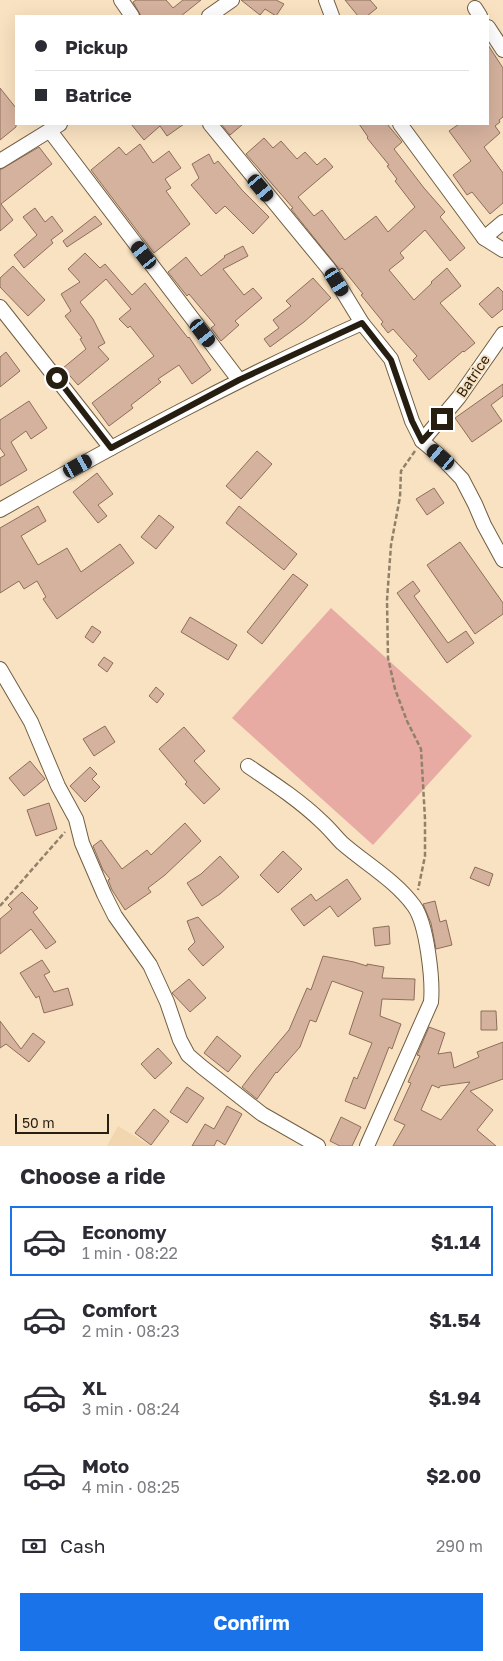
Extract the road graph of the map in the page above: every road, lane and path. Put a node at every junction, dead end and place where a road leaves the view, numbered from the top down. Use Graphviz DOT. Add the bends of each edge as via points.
graph roads {
  1 [pos="121,0"];
  2 [pos="232,0"];
  3 [pos="326,0"];
  4 [pos="131,15"];
  5 [pos="210,15"];
  6 [pos="332,15"];
  7 [pos="489,29"];
  8 [pos="503,50"];
  9 [pos="211,125"];
  10 [pos="401,125"];
  11 [pos="55,127"];
  12 [pos="0,161"];
  13 [pos="503,222"];
  14 [pos="484,238"];
  15 [pos="503,250"];
  16 [pos="0,307"];
  17 [pos="362,323"];
  18 [pos="503,334"];
  19 [pos="239,380"];
  20 [pos="422,441"];
  21 [pos="111,448"];
  22 [pos="0,510"];
  23 [pos="502,557"];
  24 [pos="0,669"];
  25 [pos="248,766"];
  26 [pos="76,819"];
  27 [pos="0,906"];
  28 [pos="414,906"];
  29 [pos="318,1146"];
  30 [pos="367,1146"];
  1 -- 4 [label="street"];
  2 -- 5 [label="street"];
  3 -- 6 [label="street"];
  7 -- 8 [label="street"];
  9 -- 17 [label="street" via="329,269"];
  10 -- 14 [label="street"];
  11 -- 12 [label="street"];
  11 -- 19 [label="street"];
  13 -- 14 [label="street"];
  14 -- 15 [label="street"];
  16 -- 21 [label="street"];
  17 -- 19 [label="street"];
  17 -- 20 [label="street" via="391,360"];
  18 -- 20 [label="street, Batrice" via="459,397"];
  19 -- 21 [label="street"];
  20 -- 23 [label="street" via="462,480"];
  20 -- 28 [label="path" via="401,471 387,600 388,658 395,689 421,749 425,856"];
  21 -- 22 [label="street"];
  24 -- 26 [label="street" via="30,722"];
  25 -- 28 [label="street" via="322,821 342,843 391,882"];
  26 -- 27 [label="path"];
  26 -- 29 [label="street" via="82,843 104,894 115,916 150,965 188,1054 262,1114"];
  28 -- 30 [label="street" via="431,971 431,1002"];
}
